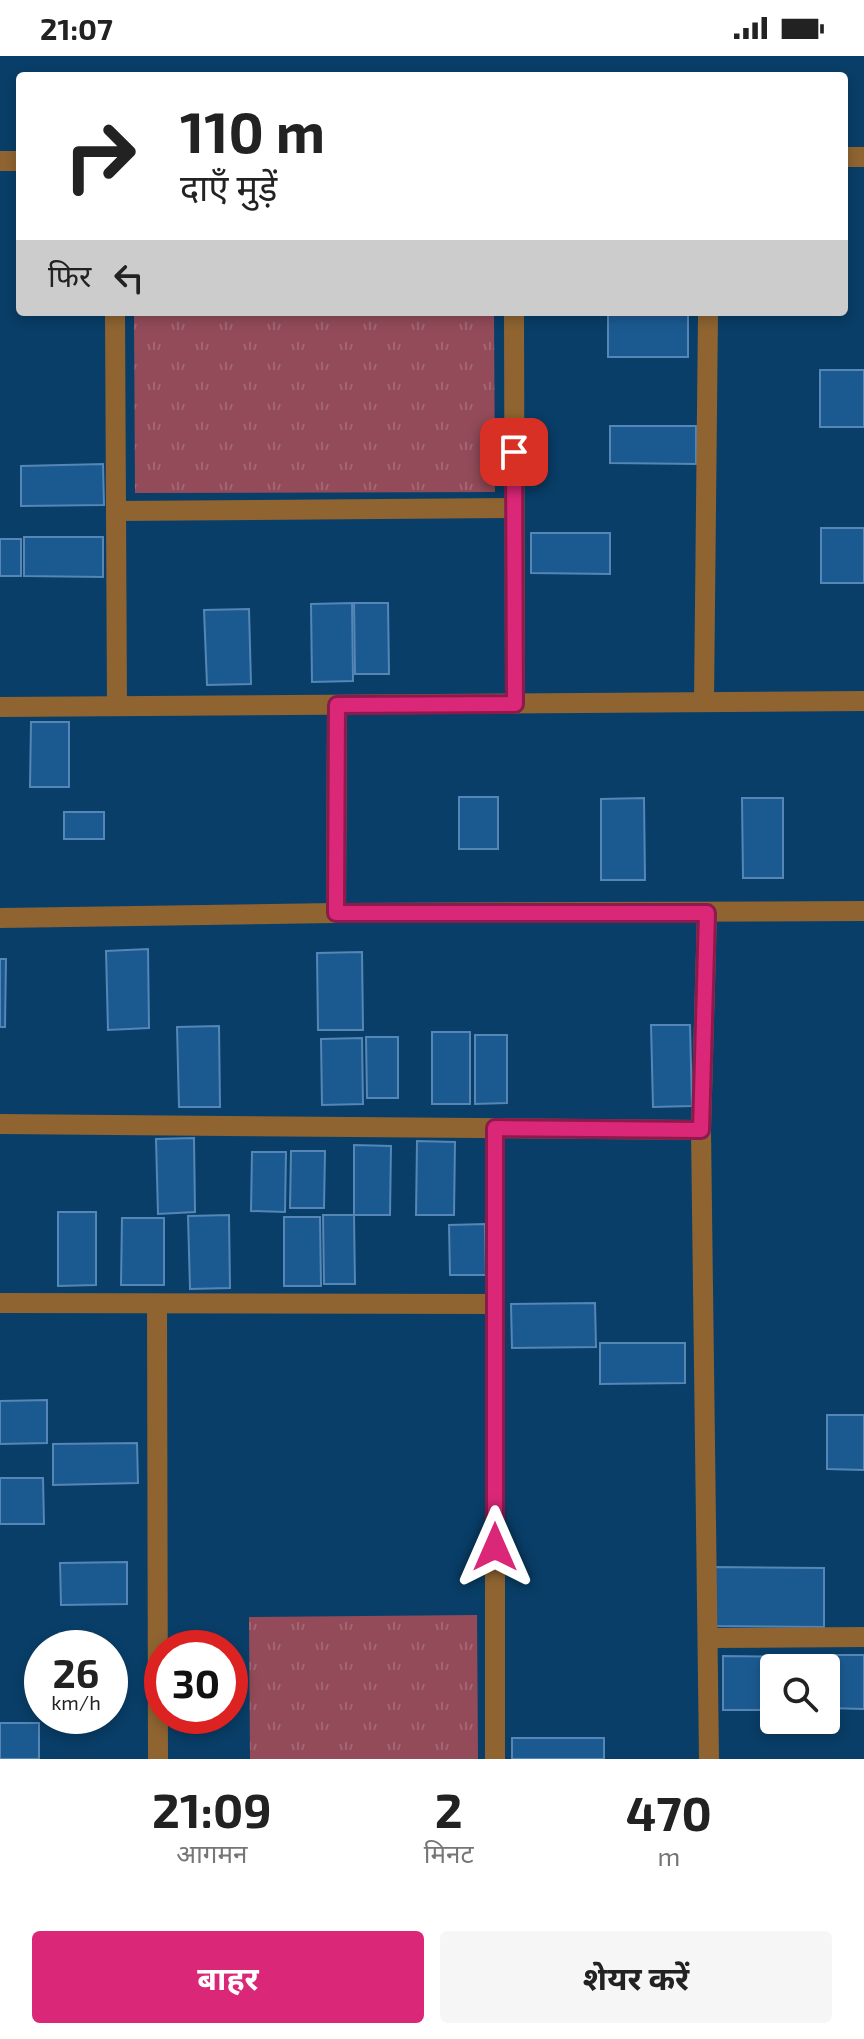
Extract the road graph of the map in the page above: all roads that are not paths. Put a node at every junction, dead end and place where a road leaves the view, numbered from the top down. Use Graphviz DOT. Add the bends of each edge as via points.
graph roads {
  1 [pos="115,316"];
  2 [pos="514,316"];
  3 [pos="708,316"];
  4 [pos="514,508"];
  5 [pos="116,511"];
  6 [pos="864,701"];
  7 [pos="704,702"];
  8 [pos="515,704"];
  9 [pos="337,705"];
  10 [pos="117,706"];
  11 [pos="0,707"];
  12 [pos="864,911"];
  13 [pos="336,913"];
  14 [pos="707,913"];
  15 [pos="0,918"];
  16 [pos="0,1124"];
  17 [pos="495,1128"];
  18 [pos="701,1130"];
  19 [pos="0,1303"];
  20 [pos="495,1304"];
  21 [pos="157,1305"];
  22 [pos="864,1637"];
  23 [pos="709,1638"];
  24 [pos="158,1759"];
  25 [pos="495,1759"];
  26 [pos="709,1759"];
  1 -- 5 [label="street"];
  2 -- 4 [label="street"];
  3 -- 7 [label="street"];
  4 -- 5 [label="street"];
  4 -- 8 [label="street"];
  5 -- 10 [label="street"];
  6 -- 7 [label="street"];
  7 -- 8 [label="street"];
  8 -- 9 [label="street"];
  9 -- 10 [label="street"];
  9 -- 13 [label="street"];
  10 -- 11 [label="street"];
  12 -- 14 [label="street"];
  13 -- 14 [label="street"];
  13 -- 15 [label="street"];
  14 -- 18 [label="street"];
  16 -- 17 [label="street"];
  17 -- 18 [label="street"];
  17 -- 20 [label="street"];
  18 -- 23 [label="street"];
  19 -- 21 [label="street"];
  20 -- 21 [label="street"];
  20 -- 25 [label="street"];
  21 -- 24 [label="street"];
  22 -- 23 [label="street"];
  23 -- 26 [label="street"];
}
